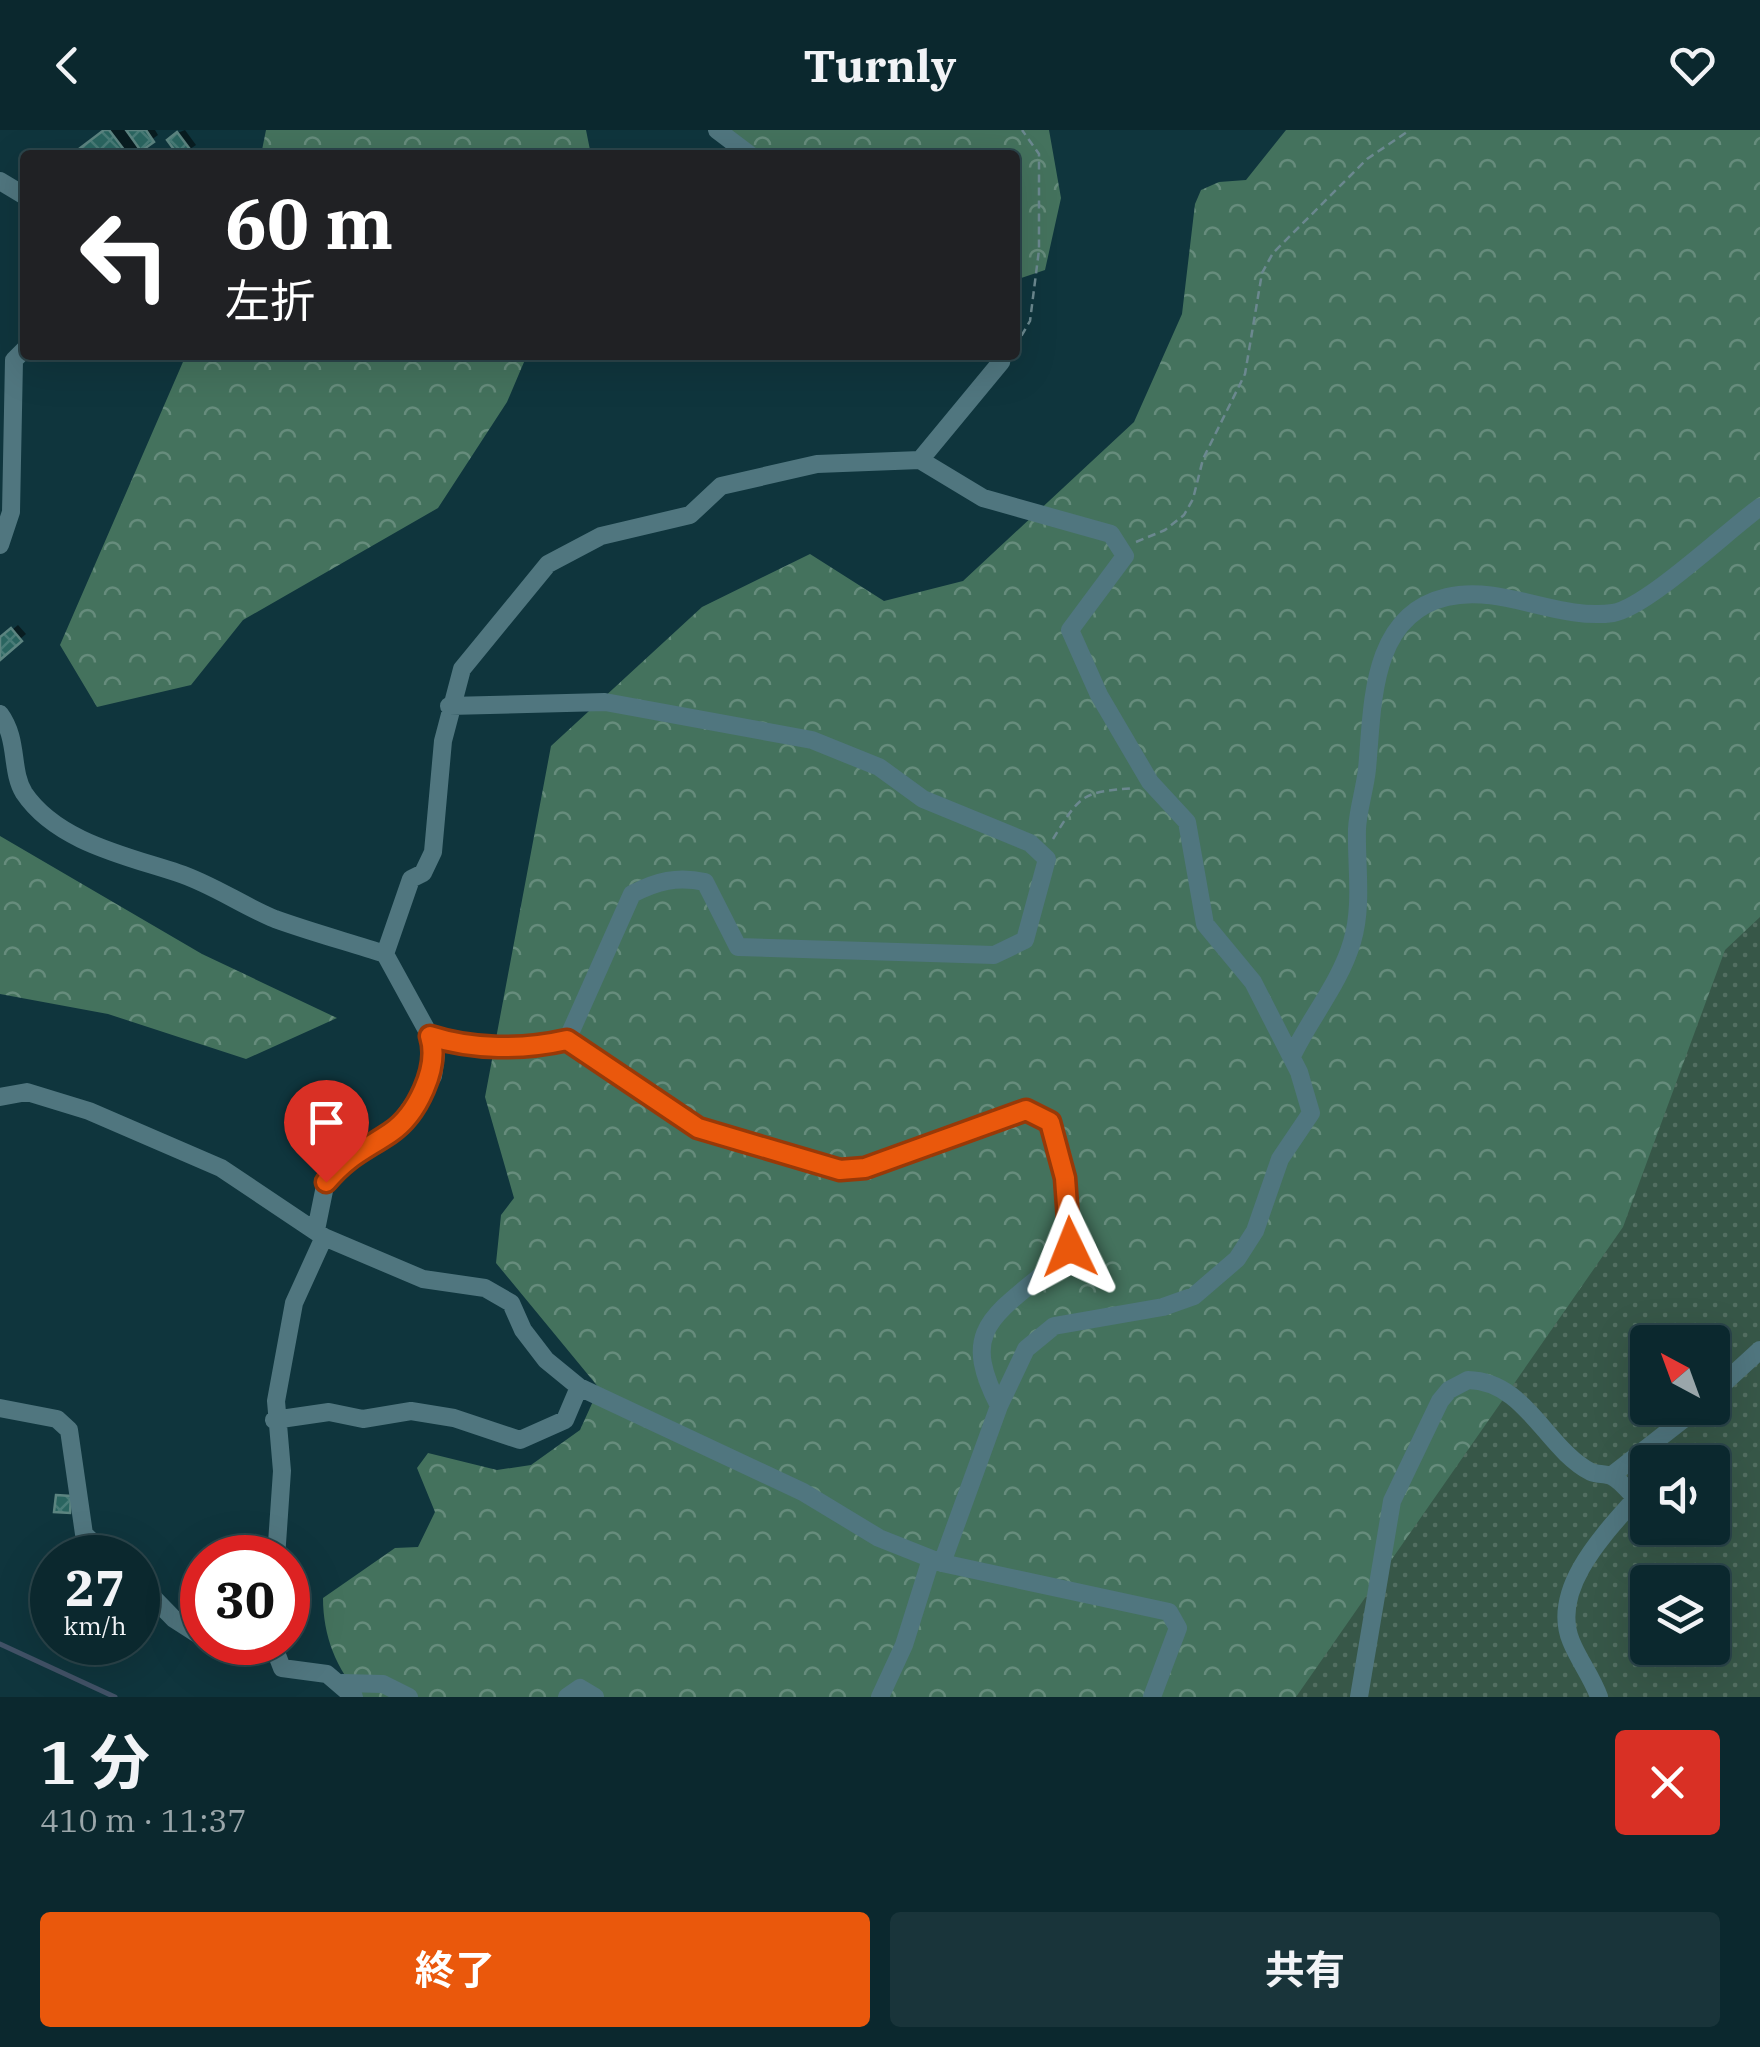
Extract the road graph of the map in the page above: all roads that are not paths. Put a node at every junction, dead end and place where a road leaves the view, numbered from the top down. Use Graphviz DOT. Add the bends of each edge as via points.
graph roads {
  1 [pos="717,130"];
  2 [pos="743,150"];
  3 [pos="20,353"];
  4 [pos="1000,360"];
  5 [pos="920,460"];
  6 [pos="1760,508"];
  7 [pos="0,545"];
  8 [pos="450,706"];
  9 [pos="0,714"];
  10 [pos="385,954"];
  11 [pos="430,1036"];
  12 [pos="567,1040"];
  13 [pos="1292,1056"];
  14 [pos="0,1097"];
  15 [pos="320,1234"];
  16 [pos="1760,1350"];
  17 [pos="1730,1378"];
  18 [pos="579,1387"];
  19 [pos="999,1406"];
  20 [pos="0,1408"];
  21 [pos="274,1420"];
  22 [pos="1676,1425"];
  23 [pos="1612,1476"];
  24 [pos="85,1535"];
  25 [pos="278,1535"];
  26 [pos="936,1561"];
  27 [pos="160,1605"];
  28 [pos="180,1623"];
  29 [pos="281,1665"];
  30 [pos="348,1690"];
  31 [pos="409,1697"];
  32 [pos="567,1697"];
  33 [pos="594,1697"];
  34 [pos="880,1697"];
  35 [pos="1152,1697"];
  36 [pos="1359,1697"];
  37 [pos="1599,1697"];
  1 -- 2 [label="street"];
  3 -- 7 [label="street" via="14,360 11,512"];
  4 -- 5 [label="street"];
  5 -- 8 [label="street" via="817,464 721,486 690,515 601,536 548,564 462,669"];
  5 -- 13 [label="street" via="983,498 1111,534 1126,556 1070,630 1150,782 1187,822 1205,924 1253,982"];
  6 -- 13 [label="street" via="1616,613 1468,595 1423,607 1399,630 1378,663 1372,702 1357,825 1353,941"];
  8 -- 10 [label="street" via="434,852 424,872 411,879"];
  8 -- 12 [label="street" via="605,702 812,740 879,767 923,799 1047,859 1025,940 994,954 738,947 705,882 680,877 648,886 632,894"];
  9 -- 10 [label="street" via="12,730 23,791 74,833 271,918"];
  10 -- 11 [label="street"];
  11 -- 12 [label="street" via="462,1046"];
  11 -- 15 [label="street" via="436,1054 432,1076 394,1131 350,1154 326,1182"];
  12 -- 19 [label="street" via="698,1128 840,1170 865,1168 1026,1110 1050,1122 1065,1178 1070,1247 983,1330 982,1373"];
  13 -- 19 [label="street" via="1311,1113 1280,1160 1255,1231 1237,1259 1194,1296 1164,1307 1054,1326 1026,1349"];
  14 -- 15 [label="street" via="27,1092 90,1111 221,1168"];
  15 -- 18 [label="street" via="423,1278 485,1288 511,1303 546,1360"];
  15 -- 21 [label="street" via="294,1303"];
  16 -- 17 [label="street"];
  18 -- 21 [label="street" via="565,1420 520,1440 411,1411"];
  18 -- 26 [label="street"];
  19 -- 26 [label="street"];
  20 -- 24 [label="street" via="57,1420 69,1430"];
  21 -- 25 [label="street" via="282,1472"];
  22 -- 23 [label="street"];
  23 -- 36 [label="street" via="1592,1473 1500,1390 1468,1380 1449,1390 1392,1501"];
  23 -- 37 [label="street" via="1636,1498 1588,1555 1567,1618 1570,1639"];
  26 -- 34 [label="street"];
  26 -- 35 [label="street" via="1169,1612 1178,1628"];
  27 -- 28 [label="street"];
  29 -- 30 [label="street" via="326,1674"];
  30 -- 31 [label="street" via="383,1684"];
  32 -- 33 [label="street" via="580,1688"];
}
